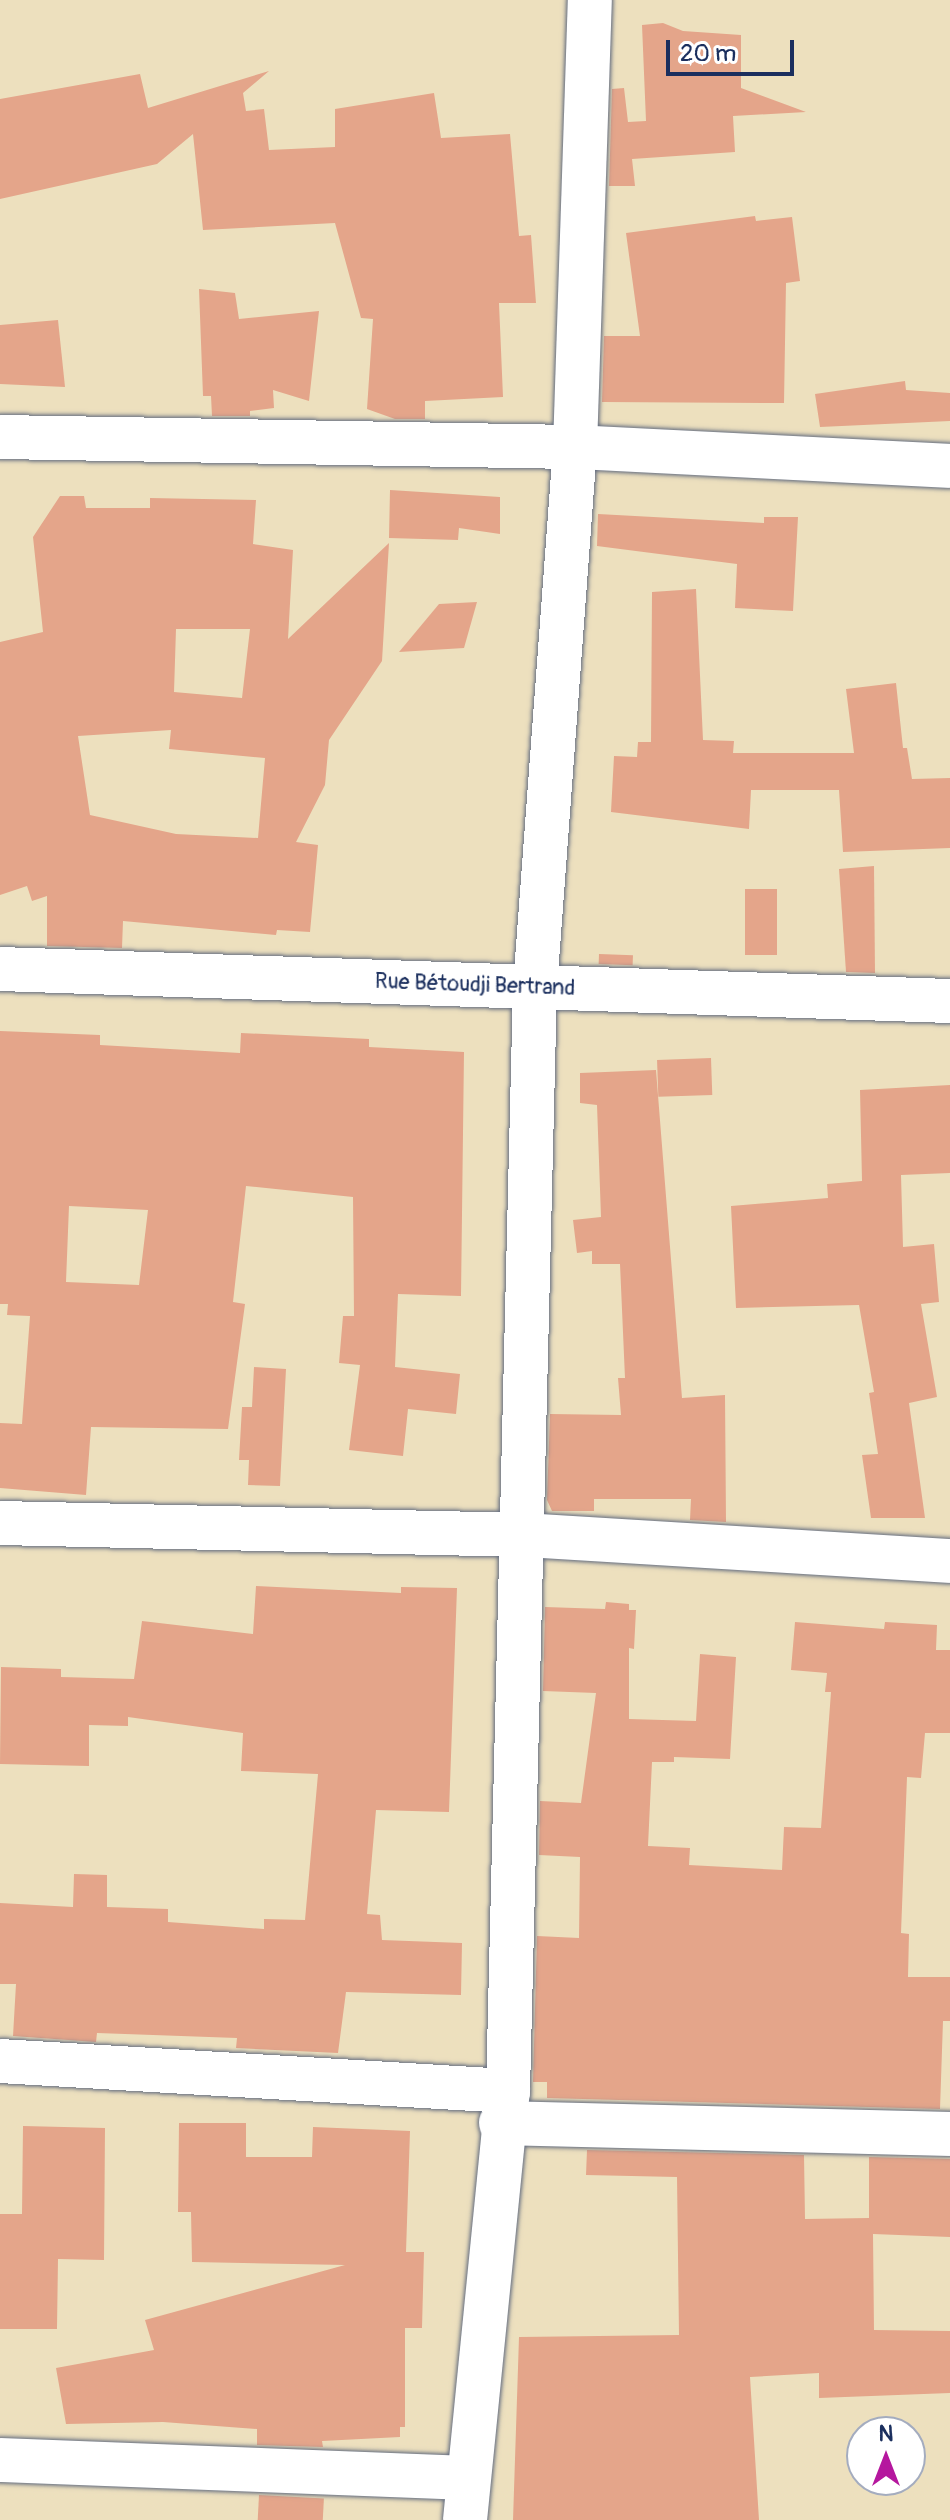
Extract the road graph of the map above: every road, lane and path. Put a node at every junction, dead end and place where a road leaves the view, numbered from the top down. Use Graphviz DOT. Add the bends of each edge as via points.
graph roads {
  1 [pos="590,0"];
  2 [pos="0,437"];
  3 [pos="575,447"];
  4 [pos="950,466"];
  5 [pos="0,969"];
  6 [pos="535,987"];
  7 [pos="950,1001"];
  8 [pos="0,1523"];
  9 [pos="524,1535"];
  10 [pos="950,1561"];
  11 [pos="0,2061"];
  12 [pos="504,2107"];
  13 [pos="950,2134"];
  14 [pos="0,2460"];
  15 [pos="466,2499"];
  1 -- 3 [label="street"];
  2 -- 3 [label="street"];
  3 -- 4 [label="street"];
  3 -- 6 [label="street"];
  5 -- 6 [label="street, Rue Bétoudji Bertrand"];
  6 -- 7 [label="street, Rue Bétoudji Bertrand"];
  6 -- 9 [label="street"];
  8 -- 9 [label="street"];
  9 -- 10 [label="street"];
  9 -- 12 [label="street"];
  11 -- 12 [label="street"];
  12 -- 13 [label="street"];
  12 -- 15 [label="street"];
  14 -- 15 [label="street"];
}
